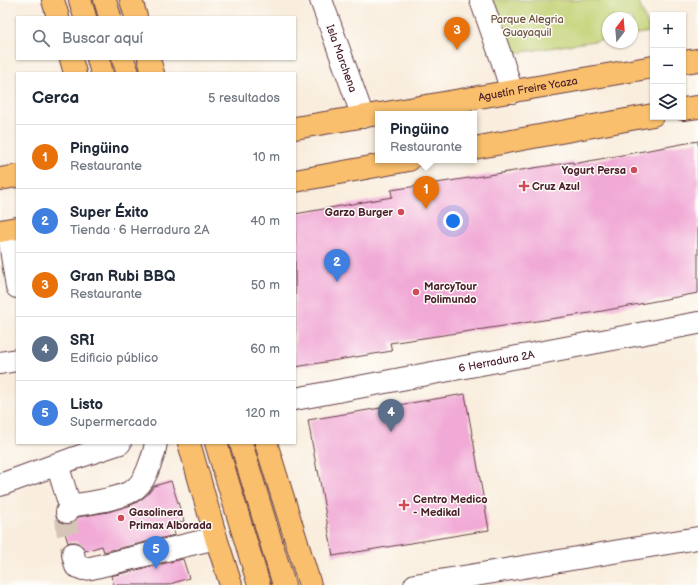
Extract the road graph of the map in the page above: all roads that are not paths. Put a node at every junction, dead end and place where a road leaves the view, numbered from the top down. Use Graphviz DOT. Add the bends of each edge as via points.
graph roads {
  1 [pos="53,0"];
  2 [pos="80,0"];
  3 [pos="105,0"];
  4 [pos="130,0"];
  5 [pos="321,0"];
  6 [pos="481,0"];
  7 [pos="58,16"];
  8 [pos="85,16"];
  9 [pos="110,16"];
  10 [pos="136,16"];
  11 [pos="71,60"];
  12 [pos="98,60"];
  13 [pos="123,60"];
  14 [pos="698,60"];
  15 [pos="686,62"];
  16 [pos="650,68"];
  17 [pos="75,72"];
  18 [pos="102,72"];
  19 [pos="128,72"];
  20 [pos="512,92"];
  21 [pos="698,107"];
  22 [pos="686,109"];
  23 [pos="398,111"];
  24 [pos="374,115"];
  25 [pos="650,116"];
  26 [pos="296,128"];
  27 [pos="477,147"];
  28 [pos="392,163"];
  29 [pos="16,176"];
  30 [pos="0,179"];
  31 [pos="296,181"];
  32 [pos="8,230"];
  33 [pos="16,281"];
  34 [pos="16,292"];
  35 [pos="0,294"];
  36 [pos="698,323"];
  37 [pos="16,360"];
  38 [pos="0,363"];
  39 [pos="296,399"];
  40 [pos="117,444"];
  41 [pos="156,444"];
  42 [pos="189,444"];
  43 [pos="216,444"];
  44 [pos="241,444"];
  45 [pos="266,444"];
  46 [pos="57,464"];
  47 [pos="0,485"];
  48 [pos="216,538"];
  49 [pos="698,538"];
  50 [pos="73,554"];
  51 [pos="232,585"];
  52 [pos="259,585"];
  53 [pos="284,585"];
  54 [pos="310,585"];
  55 [pos="415,585"];
  1 -- 7 [label="main road"];
  2 -- 8 [label="main road"];
  3 -- 9 [label="main road"];
  4 -- 10 [label="main road"];
  5 -- 24 [label="street, Isla Marchena"];
  6 -- 20 [label="street"];
  11 -- 17 [label="main road"];
  12 -- 18 [label="main road"];
  13 -- 19 [label="main road"];
  14 -- 15 [label="main road"];
  16 -- 20 [label="main road, Agustín Freire Ycaza"];
  20 -- 23 [label="main road, Agustín Freire Ycaza"];
  21 -- 22 [label="main road"];
  24 -- 26 [label="main road, Agustín Freire Ycaza"];
  25 -- 27 [label="main road"];
  28 -- 31 [label="main road"];
  29 -- 30 [label="main road"];
  32 -- 33 [label="street"];
  34 -- 35 [label="street"];
  36 -- 39 [label="street, 6 Herradura 2A"];
  37 -- 38 [label="street"];
  40 -- 46 [label="street"];
  41 -- 46 [label="street" via="148,470 135,489 118,497 69,509"];
  42 -- 48 [label="main road"];
  43 -- 52 [label="main road"];
  44 -- 53 [label="main road"];
  45 -- 54 [label="main road"];
  46 -- 47 [label="street"];
  48 -- 50 [label="street" via="91,568 76,566"];
  48 -- 51 [label="main road"];
  49 -- 55 [label="street"];
}
